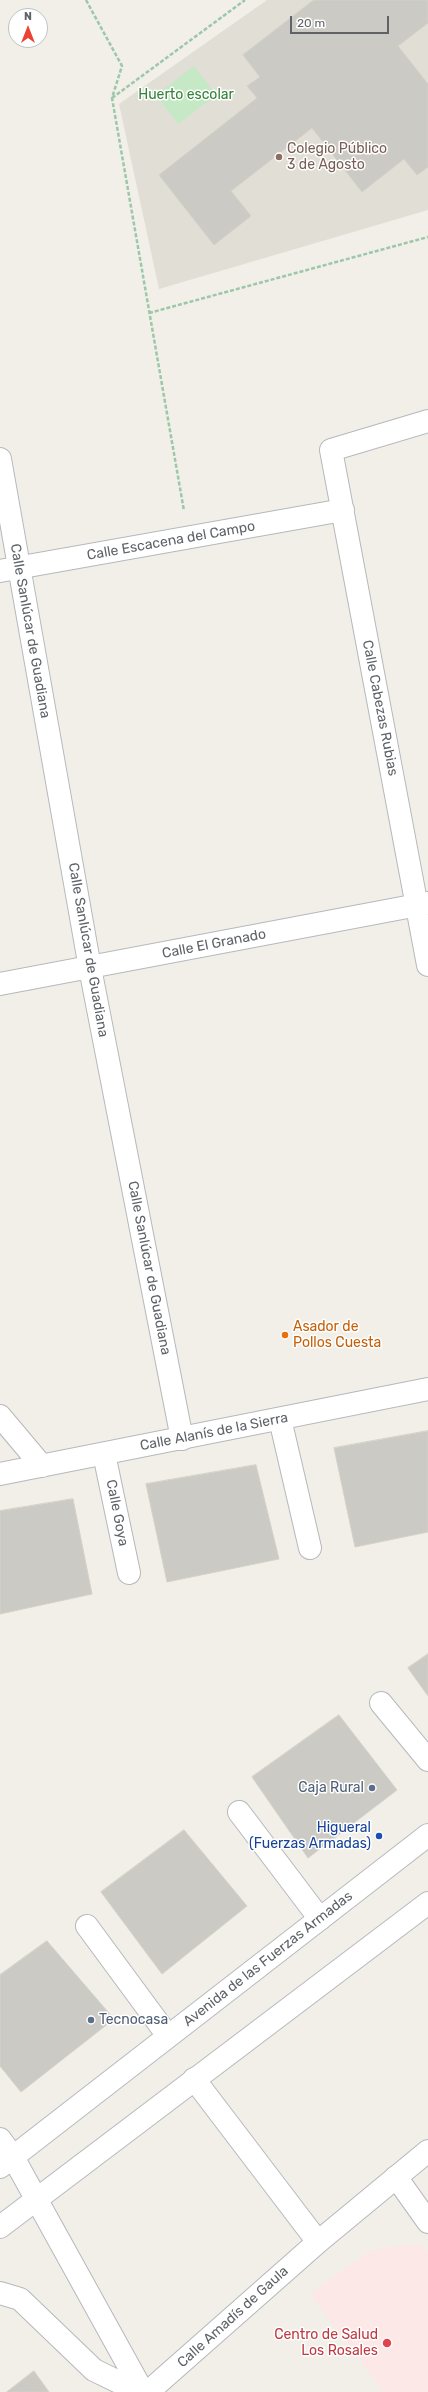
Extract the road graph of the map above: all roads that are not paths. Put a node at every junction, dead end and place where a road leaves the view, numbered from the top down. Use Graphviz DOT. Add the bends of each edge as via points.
graph roads {
  1 [pos="428,421"];
  2 [pos="0,459"];
  3 [pos="343,510"];
  4 [pos="10,569"];
  5 [pos="422,904"];
  6 [pos="428,965"];
  7 [pos="90,968"];
  8 [pos="0,984"];
  9 [pos="428,1389"];
  10 [pos="0,1416"];
  11 [pos="280,1419"];
  12 [pos="182,1439"];
  13 [pos="104,1454"];
  14 [pos="42,1466"];
  15 [pos="0,1474"];
  16 [pos="310,1548"];
  17 [pos="129,1573"];
  18 [pos="381,1703"];
  19 [pos="428,1760"];
  20 [pos="239,1812"];
  21 [pos="428,1835"];
  22 [pos="428,1903"];
  23 [pos="320,1919"];
  24 [pos="87,1926"];
  25 [pos="168,2036"];
  26 [pos="194,2079"];
  27 [pos="0,2139"];
  28 [pos="428,2151"];
  29 [pos="7,2162"];
  30 [pos="396,2177"];
  31 [pos="36,2198"];
  32 [pos="428,2222"];
  33 [pos="0,2227"];
  34 [pos="318,2242"];
  35 [pos="0,2293"];
  36 [pos="139,2392"];
  37 [pos="143,2392"];
  38 [pos="148,2392"];
  1 -- 3 [label="street, Calle Cabezas Rubias" via="332,450"];
  2 -- 4 [label="street, Calle Sanlúcar de Guadiana"];
  3 -- 4 [label="street, Calle Escacena del Campo"];
  3 -- 5 [label="street, Calle Cabezas Rubias"];
  4 -- 7 [label="street, Calle Sanlúcar de Guadiana"];
  5 -- 6 [label="street, Calle Cabezas Rubias"];
  5 -- 7 [label="street, Calle El Granado"];
  7 -- 8 [label="street, Calle El Granado"];
  7 -- 12 [label="street, Calle Sanlúcar de Guadiana"];
  9 -- 11 [label="street, Calle Alanís de la Sierra"];
  10 -- 14 [label="street"];
  11 -- 12 [label="street, Calle Alanís de la Sierra"];
  11 -- 16 [label="street"];
  12 -- 13 [label="street, Calle Alanís de la Sierra"];
  13 -- 14 [label="street, Calle Alanís de la Sierra"];
  13 -- 17 [label="street, Calle Goya"];
  14 -- 15 [label="street, Calle Alanís de la Sierra"];
  18 -- 19 [label="street"];
  20 -- 23 [label="street"];
  21 -- 23 [label="street, Avenida de las Fuerzas Armadas"];
  22 -- 26 [label="street"];
  23 -- 25 [label="street, Avenida de las Fuerzas Armadas"];
  24 -- 25 [label="street"];
  25 -- 29 [label="street, Avenida de las Fuerzas Armadas"];
  26 -- 31 [label="street"];
  26 -- 34 [label="street"];
  27 -- 29 [label="street"];
  28 -- 30 [label="street, Calle Amadís de Gaula"];
  29 -- 31 [label="street"];
  30 -- 32 [label="street"];
  30 -- 34 [label="street, Calle Amadís de Gaula"];
  31 -- 33 [label="street"];
  31 -- 37 [label="street"];
  34 -- 38 [label="street, Calle Amadís de Gaula"];
  35 -- 36 [label="street" via="20,2299 94,2370"];
}
